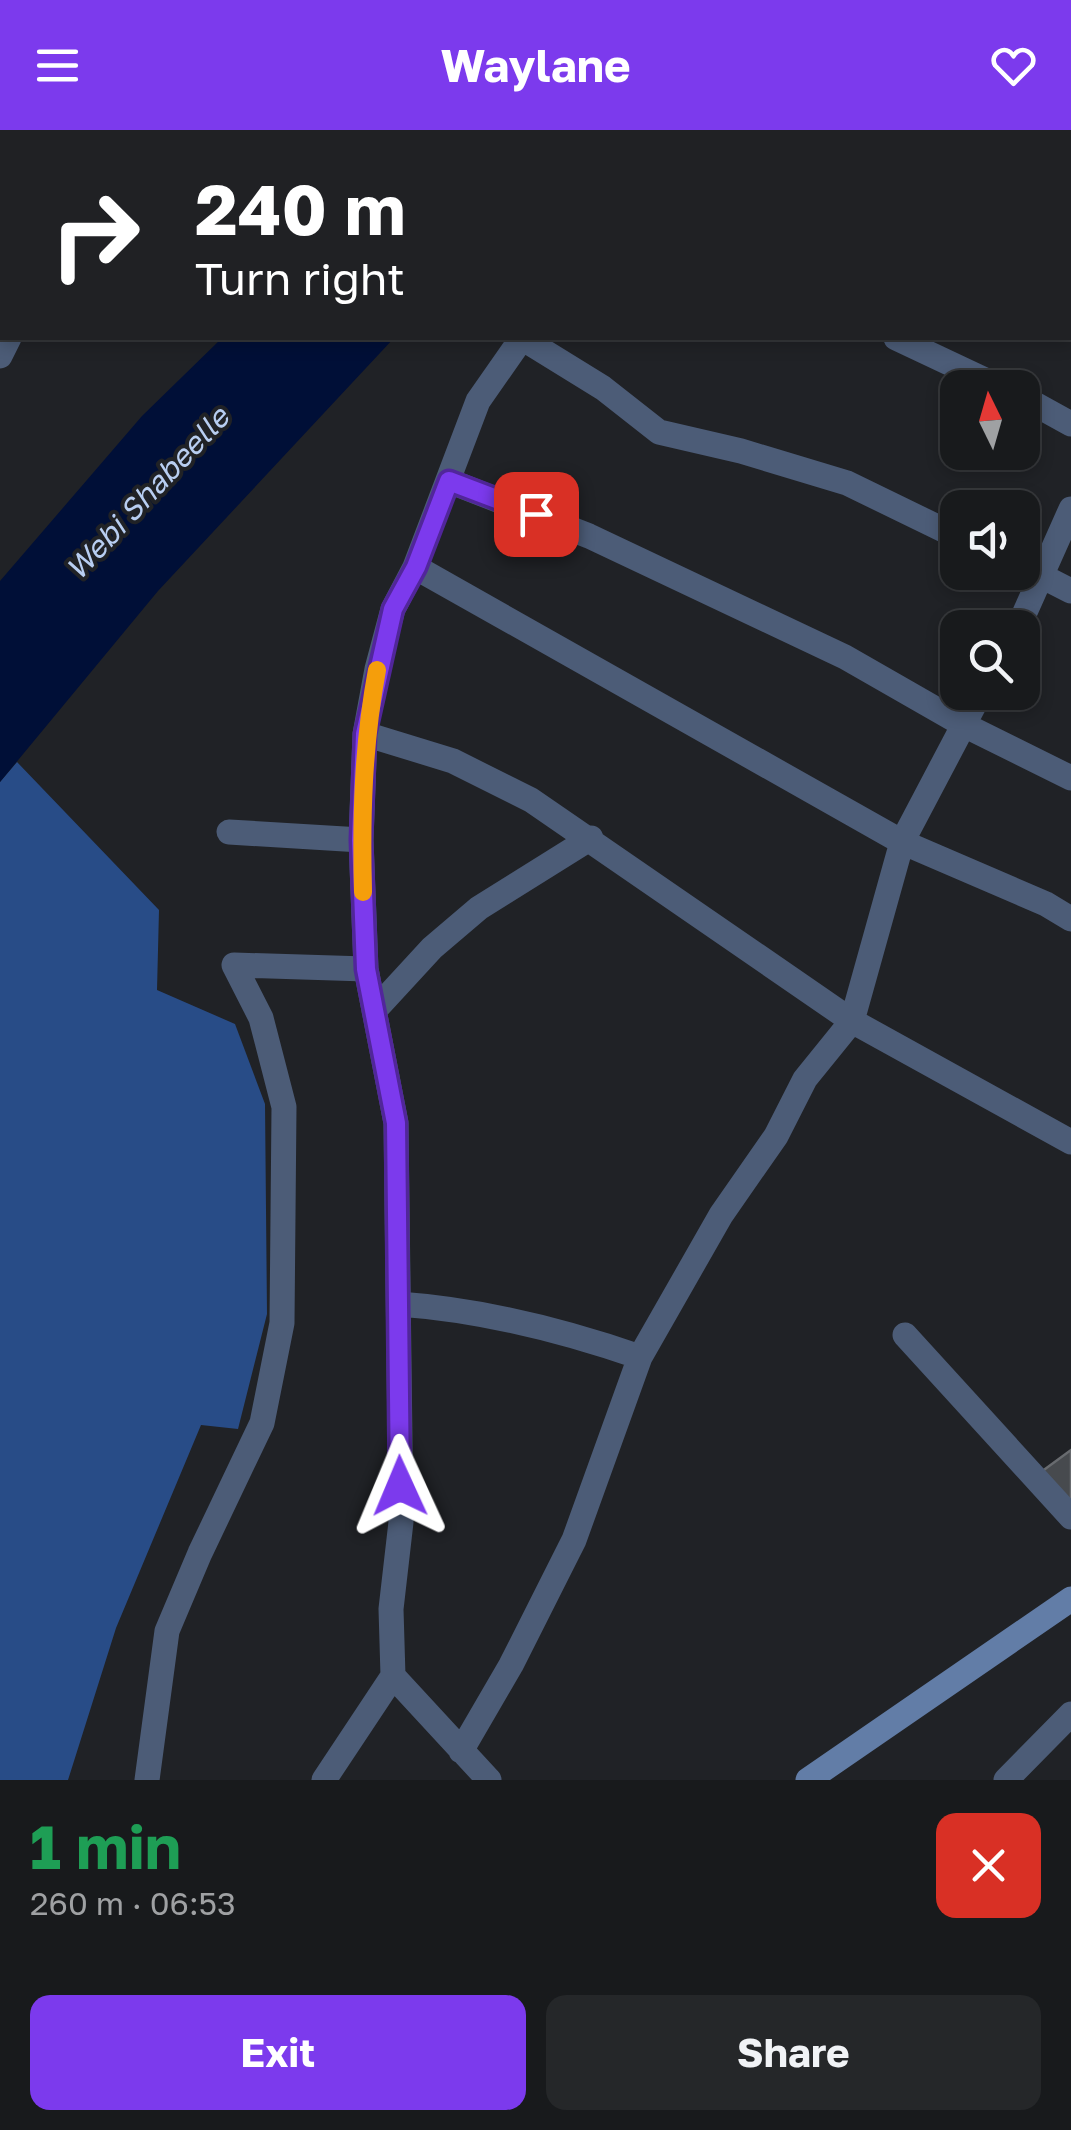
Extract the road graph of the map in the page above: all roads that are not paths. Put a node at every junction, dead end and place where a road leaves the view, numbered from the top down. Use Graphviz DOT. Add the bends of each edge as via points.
graph roads {
  1 [pos="521,340"];
  2 [pos="525,340"];
  3 [pos="900,340"];
  4 [pos="964,370"];
  5 [pos="1040,407"];
  6 [pos="1071,424"];
  7 [pos="449,481"];
  8 [pos="1071,509"];
  9 [pos="940,529"];
  10 [pos="1040,556"];
  11 [pos="416,567"];
  12 [pos="1040,575"];
  13 [pos="1071,591"];
  14 [pos="970,710"];
  15 [pos="962,724"];
  16 [pos="365,734"];
  17 [pos="1071,778"];
  18 [pos="229,832"];
  19 [pos="590,838"];
  20 [pos="361,840"];
  21 [pos="902,842"];
  22 [pos="1071,919"];
  23 [pos="366,969"];
  24 [pos="374,1011"];
  25 [pos="852,1021"];
  26 [pos="1071,1142"];
  27 [pos="399,1304"];
  28 [pos="905,1335"];
  29 [pos="640,1358"];
  30 [pos="1071,1517"];
  31 [pos="1071,1599"];
  32 [pos="393,1676"];
  33 [pos="1071,1714"];
  34 [pos="461,1751"];
  35 [pos="147,1780"];
  36 [pos="324,1780"];
  37 [pos="488,1780"];
  38 [pos="808,1780"];
  39 [pos="1006,1780"];
  1 -- 7 [label="street" via="478,401"];
  2 -- 9 [label="street" via="659,432 847,483"];
  3 -- 4 [label="street"];
  5 -- 6 [label="street"];
  7 -- 11 [label="street"];
  7 -- 15 [label="street" via="589,536 811,641"];
  8 -- 10 [label="street"];
  11 -- 16 [label="street" via="393,609"];
  11 -- 21 [label="street"];
  12 -- 13 [label="street"];
  14 -- 15 [label="street"];
  15 -- 17 [label="street"];
  15 -- 21 [label="street"];
  16 -- 19 [label="street" via="453,761"];
  16 -- 20 [label="street"];
  18 -- 20 [label="street"];
  19 -- 24 [label="street" via="479,908"];
  19 -- 25 [label="street"];
  20 -- 23 [label="street"];
  21 -- 22 [label="street"];
  21 -- 25 [label="street"];
  23 -- 24 [label="street"];
  23 -- 35 [label="street" via="234,965 261,1018 284,1106 282,1323 262,1423 167,1631"];
  24 -- 27 [label="street" via="396,1123"];
  25 -- 26 [label="street"];
  25 -- 29 [label="street" via="804,1079"];
  27 -- 29 [label="street" via="563,1330"];
  27 -- 32 [label="street" via="401,1522 391,1609"];
  28 -- 30 [label="street"];
  29 -- 34 [label="street" via="574,1540"];
  31 -- 38 [label="main road"];
  32 -- 34 [label="street"];
  32 -- 36 [label="street"];
  33 -- 39 [label="street"];
  34 -- 37 [label="street"];
}
